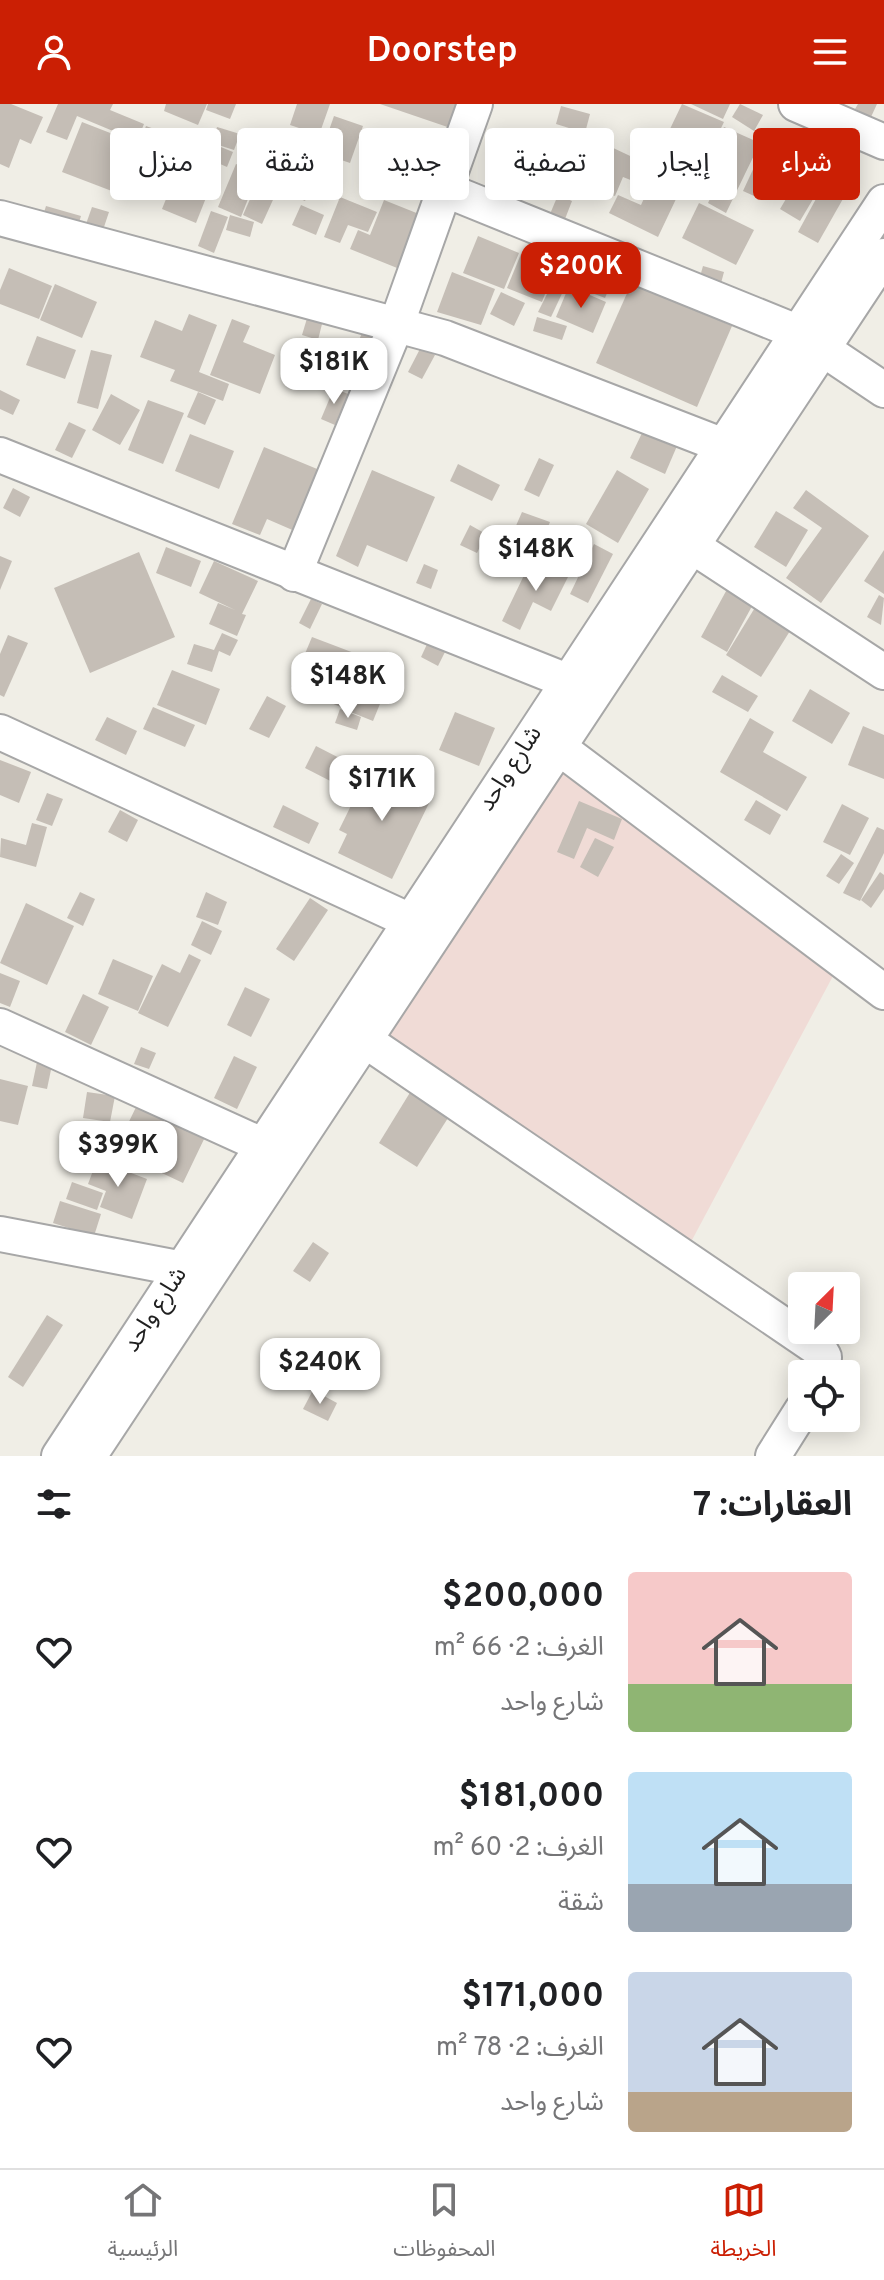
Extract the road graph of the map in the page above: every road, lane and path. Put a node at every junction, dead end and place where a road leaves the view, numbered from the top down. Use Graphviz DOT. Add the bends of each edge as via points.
graph roads {
  1 [pos="475,104"];
  2 [pos="796,104"];
  3 [pos="467,128"];
  4 [pos="884,142"];
  5 [pos="469,199"];
  6 [pos="442,200"];
  7 [pos="884,202"];
  8 [pos="0,218"];
  9 [pos="884,256"];
  10 [pos="397,323"];
  11 [pos="810,340"];
  12 [pos="778,386"];
  13 [pos="884,390"];
  14 [pos="724,446"];
  15 [pos="0,455"];
  16 [pos="692,546"];
  17 [pos="294,574"];
  18 [pos="884,672"];
  19 [pos="567,681"];
  20 [pos="0,732"];
  21 [pos="557,746"];
  22 [pos="424,926"];
  23 [pos="884,992"];
  24 [pos="0,1026"];
  25 [pos="366,1041"];
  26 [pos="264,1146"];
  27 [pos="0,1234"];
  28 [pos="183,1269"];
  29 [pos="824,1360"];
  30 [pos="59,1456"];
  31 [pos="89,1456"];
  1 -- 3 [label="street"];
  2 -- 4 [label="street"];
  5 -- 11 [label="street"];
  6 -- 10 [label="street"];
  7 -- 11 [label="street, شارع واحد"];
  8 -- 10 [label="street"];
  9 -- 11 [label="street, شارع واحد"];
  10 -- 14 [label="street"];
  10 -- 17 [label="street"];
  11 -- 12 [label="street, شارع واحد"];
  11 -- 13 [label="street"];
  12 -- 14 [label="street, شارع واحد"];
  12 -- 16 [label="street, شارع واحد"];
  14 -- 19 [label="street, شارع واحد"];
  15 -- 17 [label="street"];
  16 -- 18 [label="street"];
  16 -- 21 [label="street, شارع واحد"];
  17 -- 19 [label="street"];
  19 -- 22 [label="street, شارع واحد"];
  20 -- 22 [label="street"];
  21 -- 22 [label="street, شارع واحد"];
  21 -- 23 [label="street"];
  22 -- 25 [label="street, شارع واحد"];
  22 -- 26 [label="street, شارع واحد"];
  24 -- 26 [label="street"];
  25 -- 29 [label="street" via="820,1350"];
  25 -- 31 [label="street, شارع واحد"];
  26 -- 28 [label="street, شارع واحد"];
  27 -- 28 [label="street"];
  28 -- 30 [label="street, شارع واحد"];
}
